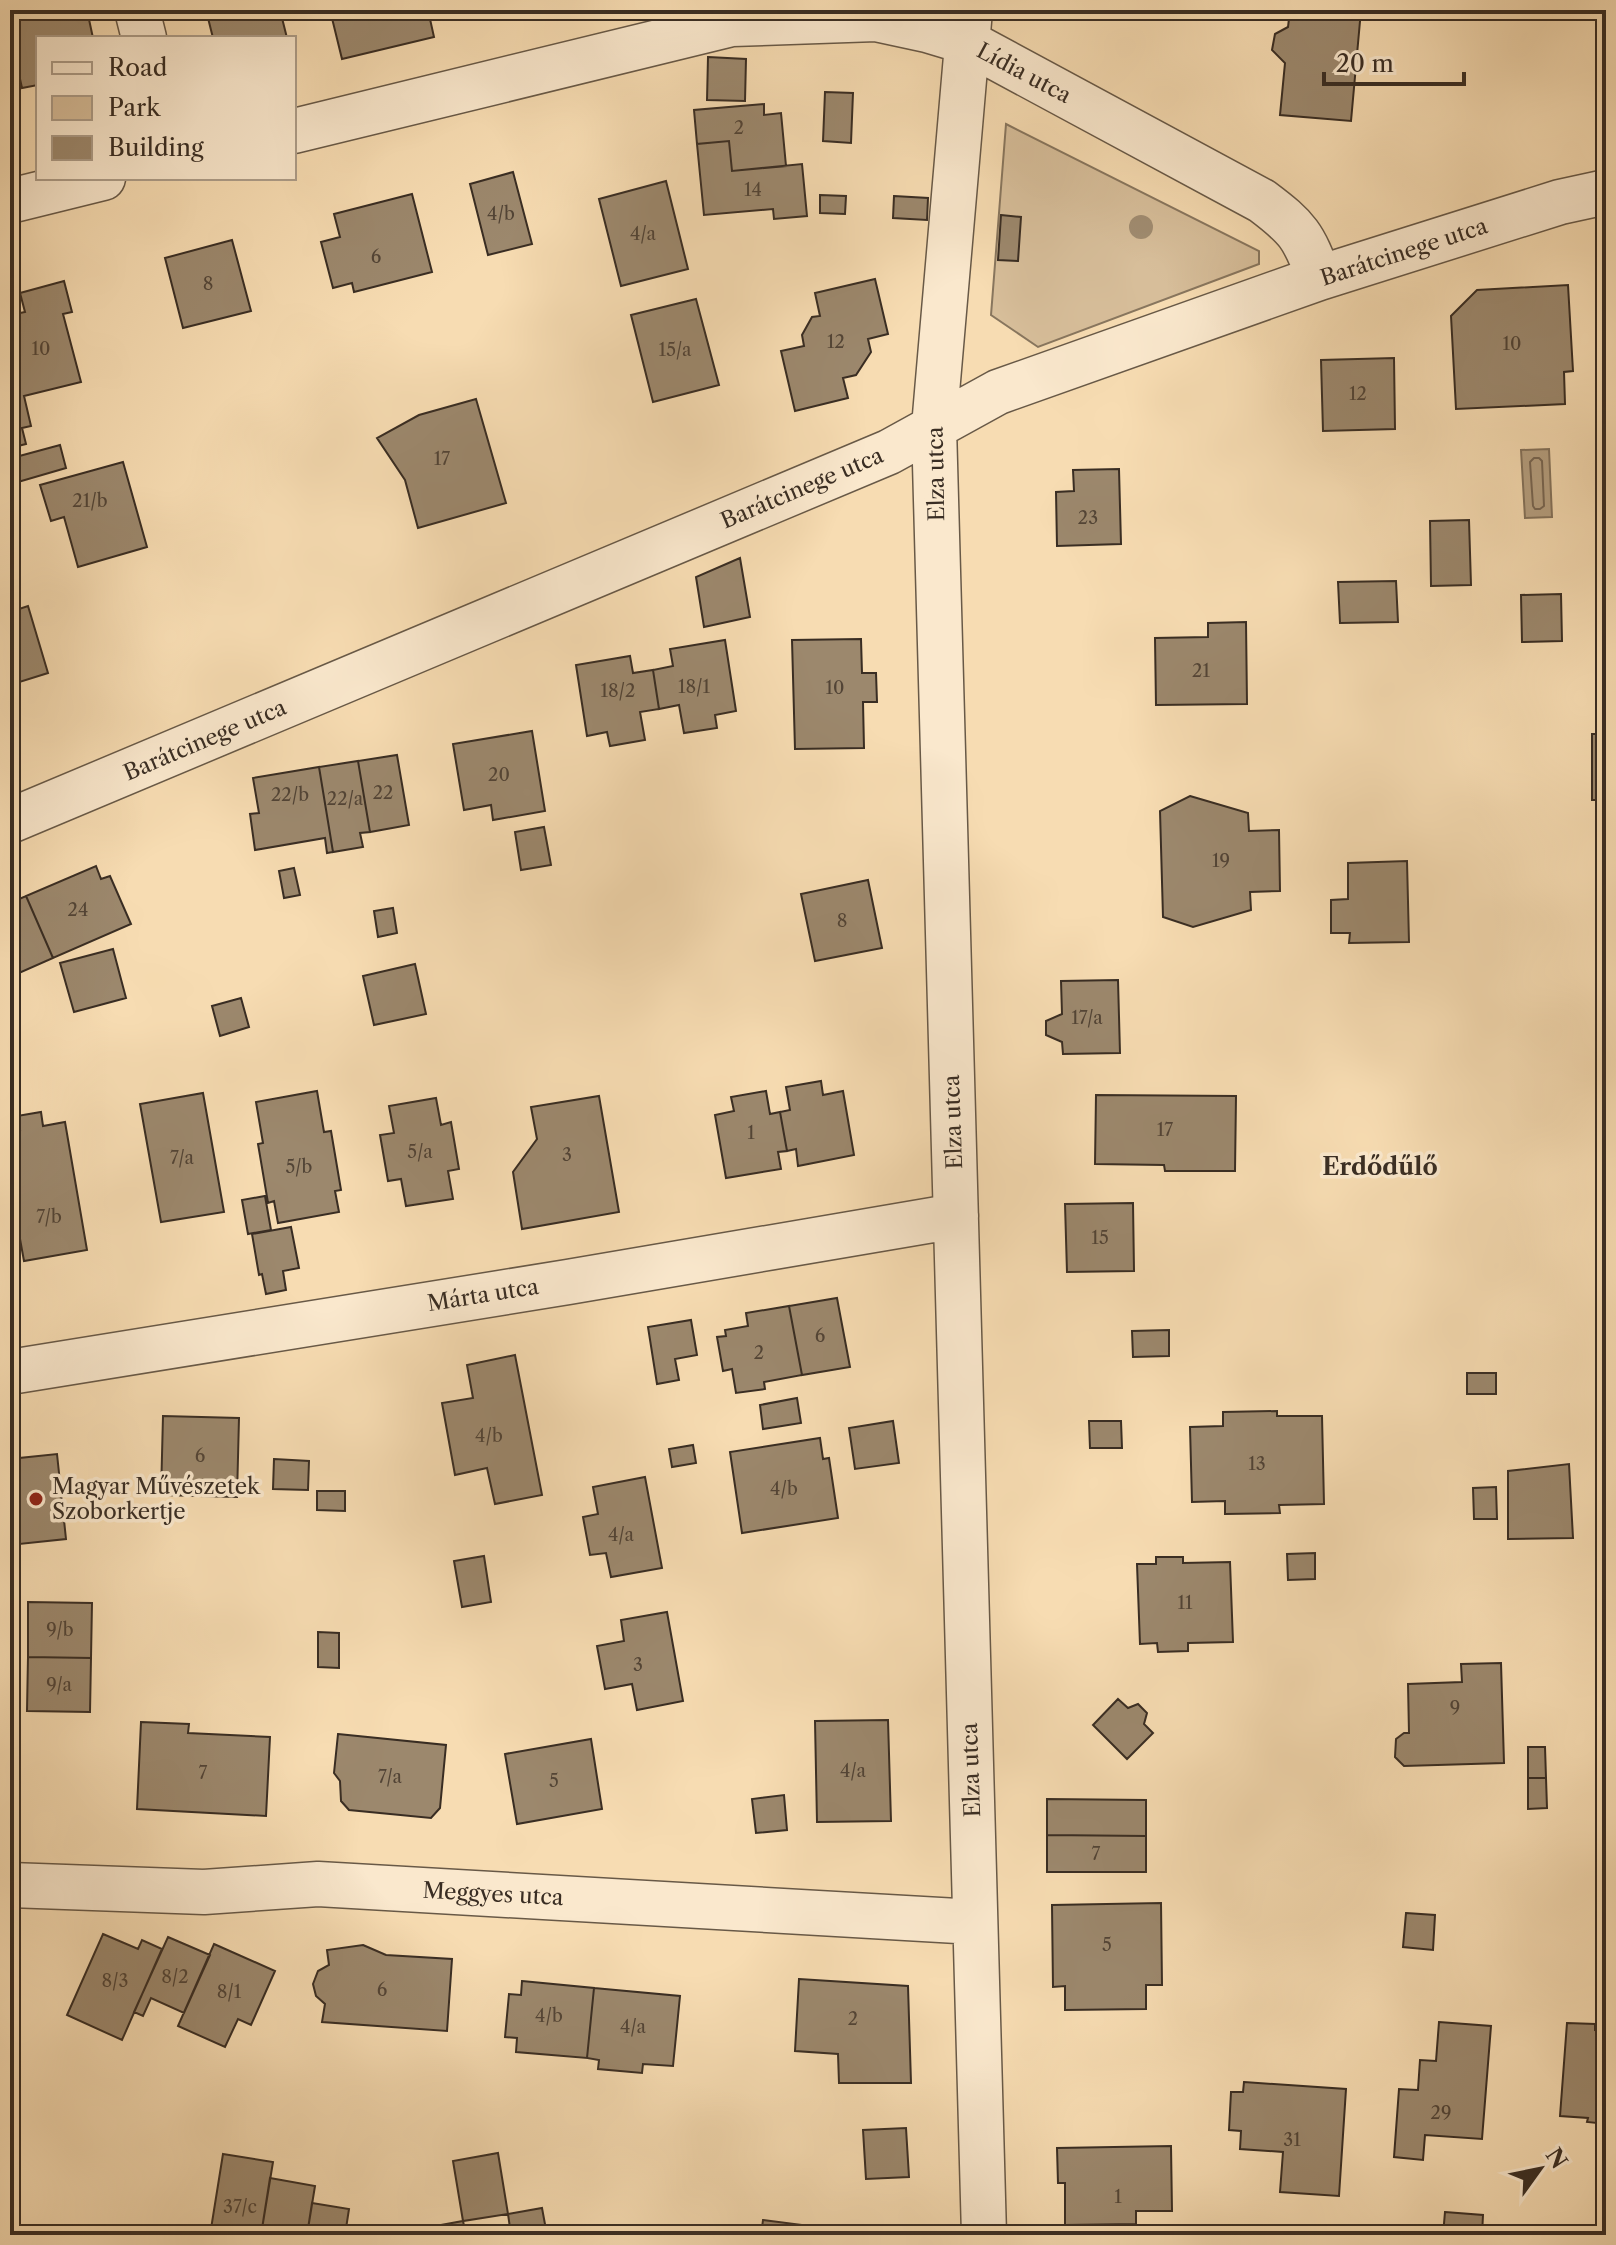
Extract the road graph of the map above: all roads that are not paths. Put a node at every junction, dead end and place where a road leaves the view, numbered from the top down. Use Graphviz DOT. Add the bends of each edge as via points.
graph roads {
  1 [pos="137,10"];
  2 [pos="968,26"];
  3 [pos="144,36"];
  4 [pos="296,131"];
  5 [pos="95,180"];
  6 [pos="1606,192"];
  7 [pos="10,201"];
  8 [pos="1319,278"];
  9 [pos="934,427"];
  10 [pos="10,821"];
  11 [pos="956,1216"];
  12 [pos="10,1372"];
  13 [pos="10,1885"];
  14 [pos="975,1922"];
  15 [pos="984,2235"];
  1 -- 3 [label="street"];
  2 -- 4 [label="street, Lídia utca" via="927,30 876,19 732,24"];
  2 -- 8 [label="street, Lídia utca" via="1262,201 1291,222 1308,246"];
  2 -- 9 [label="street, Elza utca"];
  5 -- 7 [label="street"];
  6 -- 8 [label="street, Barátcinege utca"];
  8 -- 9 [label="street, Barátcinege utca" via="998,392"];
  9 -- 10 [label="street, Barátcinege utca" via="889,452"];
  9 -- 11 [label="street, Elza utca"];
  11 -- 12 [label="street, Márta utca"];
  11 -- 14 [label="street, Elza utca"];
  13 -- 14 [label="street, Meggyes utca" via="204,1892 318,1884"];
  14 -- 15 [label="street, Elza utca"];
}
